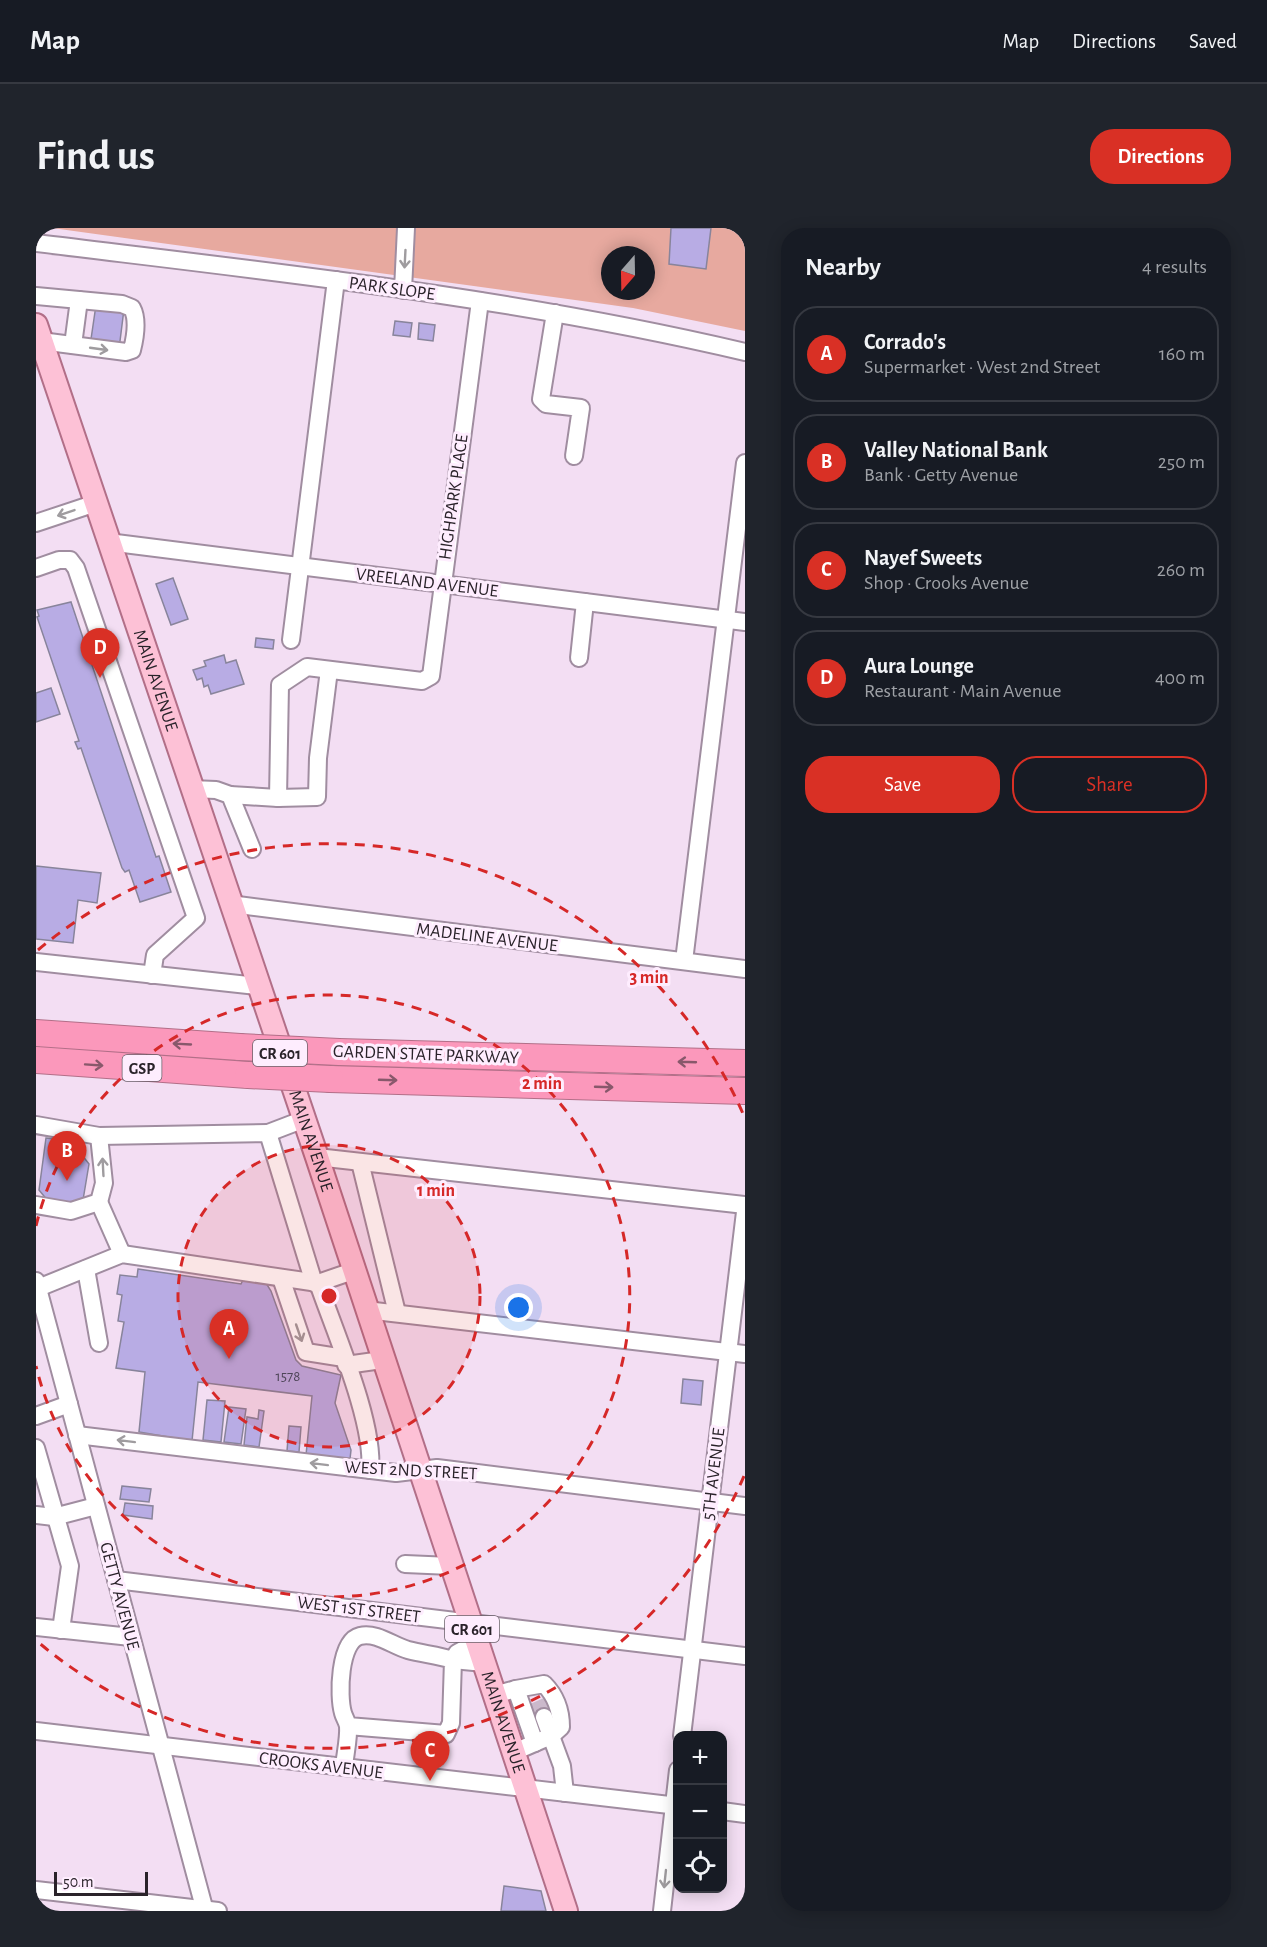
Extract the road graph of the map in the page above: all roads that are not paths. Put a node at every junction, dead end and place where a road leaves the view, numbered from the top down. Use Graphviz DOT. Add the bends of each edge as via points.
graph roads {
  1 [pos="406,228"];
  2 [pos="36,243"];
  3 [pos="336,280"];
  4 [pos="403,290"];
  5 [pos="36,296"];
  6 [pos="79,300"];
  7 [pos="480,301"];
  8 [pos="555,313"];
  9 [pos="39,333"];
  10 [pos="73,345"];
  11 [pos="745,352"];
  12 [pos="43,369"];
  13 [pos="574,456"];
  14 [pos="745,464"];
  15 [pos="96,503"];
  16 [pos="36,523"];
  17 [pos="108,542"];
  18 [pos="300,565"];
  19 [pos="36,568"];
  20 [pos="442,584"];
  21 [pos="585,602"];
  22 [pos="725,620"];
  23 [pos="745,622"];
  24 [pos="291,640"];
  25 [pos="579,658"];
  26 [pos="329,670"];
  27 [pos="191,789"];
  28 [pos="230,795"];
  29 [pos="278,798"];
  30 [pos="252,849"];
  31 [pos="230,904"];
  32 [pos="36,962"];
  33 [pos="684,962"];
  34 [pos="745,969"];
  35 [pos="152,975"];
  36 [pos="257,986"];
  37 [pos="36,1033"];
  38 [pos="36,1060"];
  39 [pos="745,1063"];
  40 [pos="745,1091"];
  41 [pos="302,1120"];
  42 [pos="36,1125"];
  43 [pos="268,1133"];
  44 [pos="99,1136"];
  45 [pos="316,1157"];
  46 [pos="360,1162"];
  47 [pos="99,1202"];
  48 [pos="36,1205"];
  49 [pos="745,1205"];
  50 [pos="745,1212"];
  51 [pos="122,1254"];
  52 [pos="86,1269"];
  53 [pos="353,1271"];
  54 [pos="281,1278"];
  55 [pos="316,1283"];
  56 [pos="38,1294"];
  57 [pos="366,1310"];
  58 [pos="397,1313"];
  59 [pos="99,1343"];
  60 [pos="728,1352"];
  61 [pos="745,1354"];
  62 [pos="382,1360"];
  63 [pos="345,1361"];
  64 [pos="69,1404"];
  65 [pos="36,1416"];
  66 [pos="77,1435"];
  67 [pos="36,1448"];
  68 [pos="370,1470"];
  69 [pos="419,1470"];
  70 [pos="710,1502"];
  71 [pos="96,1506"];
  72 [pos="745,1506"];
  73 [pos="36,1515"];
  74 [pos="54,1517"];
  75 [pos="405,1564"];
  76 [pos="451,1566"];
  77 [pos="116,1580"];
  78 [pos="36,1627"];
  79 [pos="61,1630"];
  80 [pos="131,1637"];
  81 [pos="477,1642"];
  82 [pos="692,1649"];
  83 [pos="745,1656"];
  84 [pos="453,1660"];
  85 [pos="514,1689"];
  86 [pos="537,1701"];
  87 [pos="544,1717"];
  88 [pos="348,1726"];
  89 [pos="36,1731"];
  90 [pos="682,1731"];
  91 [pos="551,1736"];
  92 [pos="535,1743"];
  93 [pos="160,1746"];
  94 [pos="514,1752"];
  95 [pos="344,1767"];
  96 [pos="526,1788"];
  97 [pos="565,1793"];
  98 [pos="673,1805"];
  99 [pos="727,1812"];
  100 [pos="745,1814"];
  101 [pos="673,1821"];
  102 [pos="36,1890"];
  103 [pos="209,1910"];
  104 [pos="566,1911"];
  105 [pos="662,1911"];
  1 -- 4 [label="street, one-way"];
  2 -- 3 [label="street, PARK SLOPE"];
  3 -- 4 [label="street, PARK SLOPE"];
  3 -- 18 [label="street"];
  4 -- 7 [label="street, PARK SLOPE"];
  5 -- 6 [label="street"];
  6 -- 10 [label="street"];
  10 -- 6 [label="street, one-way" via="126,352 133,345 132,308"];
  7 -- 8 [label="street, PARK SLOPE"];
  7 -- 20 [label="street, HIGHPARK PLACE"];
  8 -- 11 [label="street, PARK SLOPE"];
  8 -- 13 [label="street" via="541,399 546,404 581,408"];
  9 -- 10 [label="street"];
  9 -- 12 [label="main road, MAIN AVENUE / CR 601"];
  12 -- 15 [label="main road, MAIN AVENUE / CR 601"];
  14 -- 22 [label="street"];
  15 -- 16 [label="street, one-way"];
  15 -- 17 [label="main road, MAIN AVENUE / CR 601"];
  17 -- 18 [label="street, VREELAND AVENUE"];
  17 -- 27 [label="main road, MAIN AVENUE / CR 601"];
  18 -- 20 [label="street, VREELAND AVENUE"];
  18 -- 24 [label="street"];
  19 -- 35 [label="street" via="70,560 76,568 196,918 155,955"];
  20 -- 21 [label="street, VREELAND AVENUE"];
  20 -- 26 [label="street, HIGHPARK PLACE" via="431,676 422,681"];
  21 -- 22 [label="street, VREELAND AVENUE"];
  21 -- 25 [label="street"];
  22 -- 23 [label="street, VREELAND AVENUE"];
  22 -- 33 [label="street"];
  26 -- 29 [label="street" via="317,797"];
  26 -- 29 [label="street, HIGHPARK PLACE" via="307,668 280,685"];
  27 -- 28 [label="street"];
  27 -- 31 [label="main road, MAIN AVENUE / CR 601"];
  28 -- 29 [label="street"];
  28 -- 30 [label="street"];
  31 -- 33 [label="street, MADELINE AVENUE"];
  31 -- 36 [label="main road, MAIN AVENUE / CR 601"];
  32 -- 35 [label="street"];
  33 -- 34 [label="street, MADELINE AVENUE"];
  35 -- 36 [label="street"];
  36 -- 41 [label="main road, MAIN AVENUE / CR 601"];
  39 -- 37 [label="highway, GARDEN STATE PARKWAY / GSP, one-way, bridge" via="339,1052"];
  38 -- 40 [label="highway, GARDEN STATE PARKWAY / GSP, one-way, bridge" via="248,1075"];
  41 -- 43 [label="street"];
  41 -- 45 [label="main road, MAIN AVENUE / CR 601"];
  42 -- 44 [label="street"];
  43 -- 44 [label="street"];
  43 -- 55 [label="street"];
  47 -- 44 [label="street, one-way" via="104,1183"];
  45 -- 46 [label="street"];
  45 -- 53 [label="main road, MAIN AVENUE / CR 601"];
  46 -- 49 [label="street"];
  46 -- 58 [label="street"];
  47 -- 48 [label="street" via="71,1212"];
  47 -- 51 [label="street"];
  50 -- 60 [label="street, 5TH AVENUE"];
  51 -- 52 [label="street"];
  51 -- 54 [label="street"];
  52 -- 56 [label="street"];
  52 -- 59 [label="street"];
  53 -- 55 [label="street"];
  53 -- 57 [label="main road, MAIN AVENUE / CR 601"];
  54 -- 55 [label="street"];
  54 -- 63 [label="street, one-way" via="306,1352"];
  55 -- 63 [label="street"];
  56 -- 64 [label="street, GETTY AVENUE"];
  57 -- 58 [label="street"];
  57 -- 62 [label="main road, MAIN AVENUE / CR 601"];
  58 -- 60 [label="street"];
  60 -- 61 [label="street"];
  60 -- 70 [label="street, 5TH AVENUE"];
  62 -- 63 [label="street"];
  62 -- 69 [label="main road, MAIN AVENUE / CR 601"];
  63 -- 68 [label="street" via="369,1443"];
  64 -- 65 [label="street"];
  64 -- 66 [label="street, GETTY AVENUE"];
  68 -- 66 [label="street, WEST 2ND STREET, one-way"];
  66 -- 71 [label="street, GETTY AVENUE"];
  67 -- 74 [label="street"];
  68 -- 69 [label="street, WEST 2ND STREET"];
  69 -- 70 [label="street, WEST 2ND STREET" via="436,1468"];
  69 -- 76 [label="main road, MAIN AVENUE / CR 601"];
  70 -- 72 [label="street, WEST 2ND STREET"];
  70 -- 82 [label="street, 5TH AVENUE"];
  71 -- 74 [label="street"];
  71 -- 77 [label="street, GETTY AVENUE"];
  73 -- 74 [label="street"];
  74 -- 79 [label="street" via="70,1566"];
  75 -- 76 [label="street"];
  76 -- 81 [label="main road, MAIN AVENUE / CR 601"];
  77 -- 80 [label="street, GETTY AVENUE"];
  77 -- 81 [label="street, WEST 1ST STREET"];
  78 -- 79 [label="street"];
  79 -- 80 [label="street"];
  80 -- 93 [label="street, GETTY AVENUE"];
  81 -- 82 [label="street, WEST 1ST STREET"];
  81 -- 84 [label="street" via="457,1653"];
  81 -- 85 [label="main road, MAIN AVENUE / CR 601"];
  82 -- 83 [label="street, WEST 1ST STREET"];
  82 -- 90 [label="street, 5TH AVENUE"];
  84 -- 88 [label="street" via="451,1723 446,1734"];
  84 -- 88 [label="street" via="358,1636 345,1653 340,1693"];
  85 -- 86 [label="street"];
  85 -- 91 [label="street" via="544,1684 553,1693 561,1727"];
  85 -- 92 [label="street"];
  85 -- 94 [label="main road, MAIN AVENUE / CR 601"];
  87 -- 91 [label="street"];
  88 -- 95 [label="street"];
  89 -- 93 [label="street, CROOKS AVENUE"];
  91 -- 92 [label="street"];
  91 -- 97 [label="street" via="562,1766"];
  92 -- 94 [label="street"];
  93 -- 95 [label="street, CROOKS AVENUE"];
  93 -- 103 [label="street, GETTY AVENUE"];
  94 -- 96 [label="main road, MAIN AVENUE / CR 601"];
  95 -- 96 [label="street, CROOKS AVENUE"];
  96 -- 97 [label="street, CROOKS AVENUE"];
  96 -- 104 [label="main road, CR 601"];
  97 -- 98 [label="street, CROOKS AVENUE"];
  99 -- 100 [label="street"];
  101 -- 105 [label="street, one-way"];
  102 -- 103 [label="street"];
}
